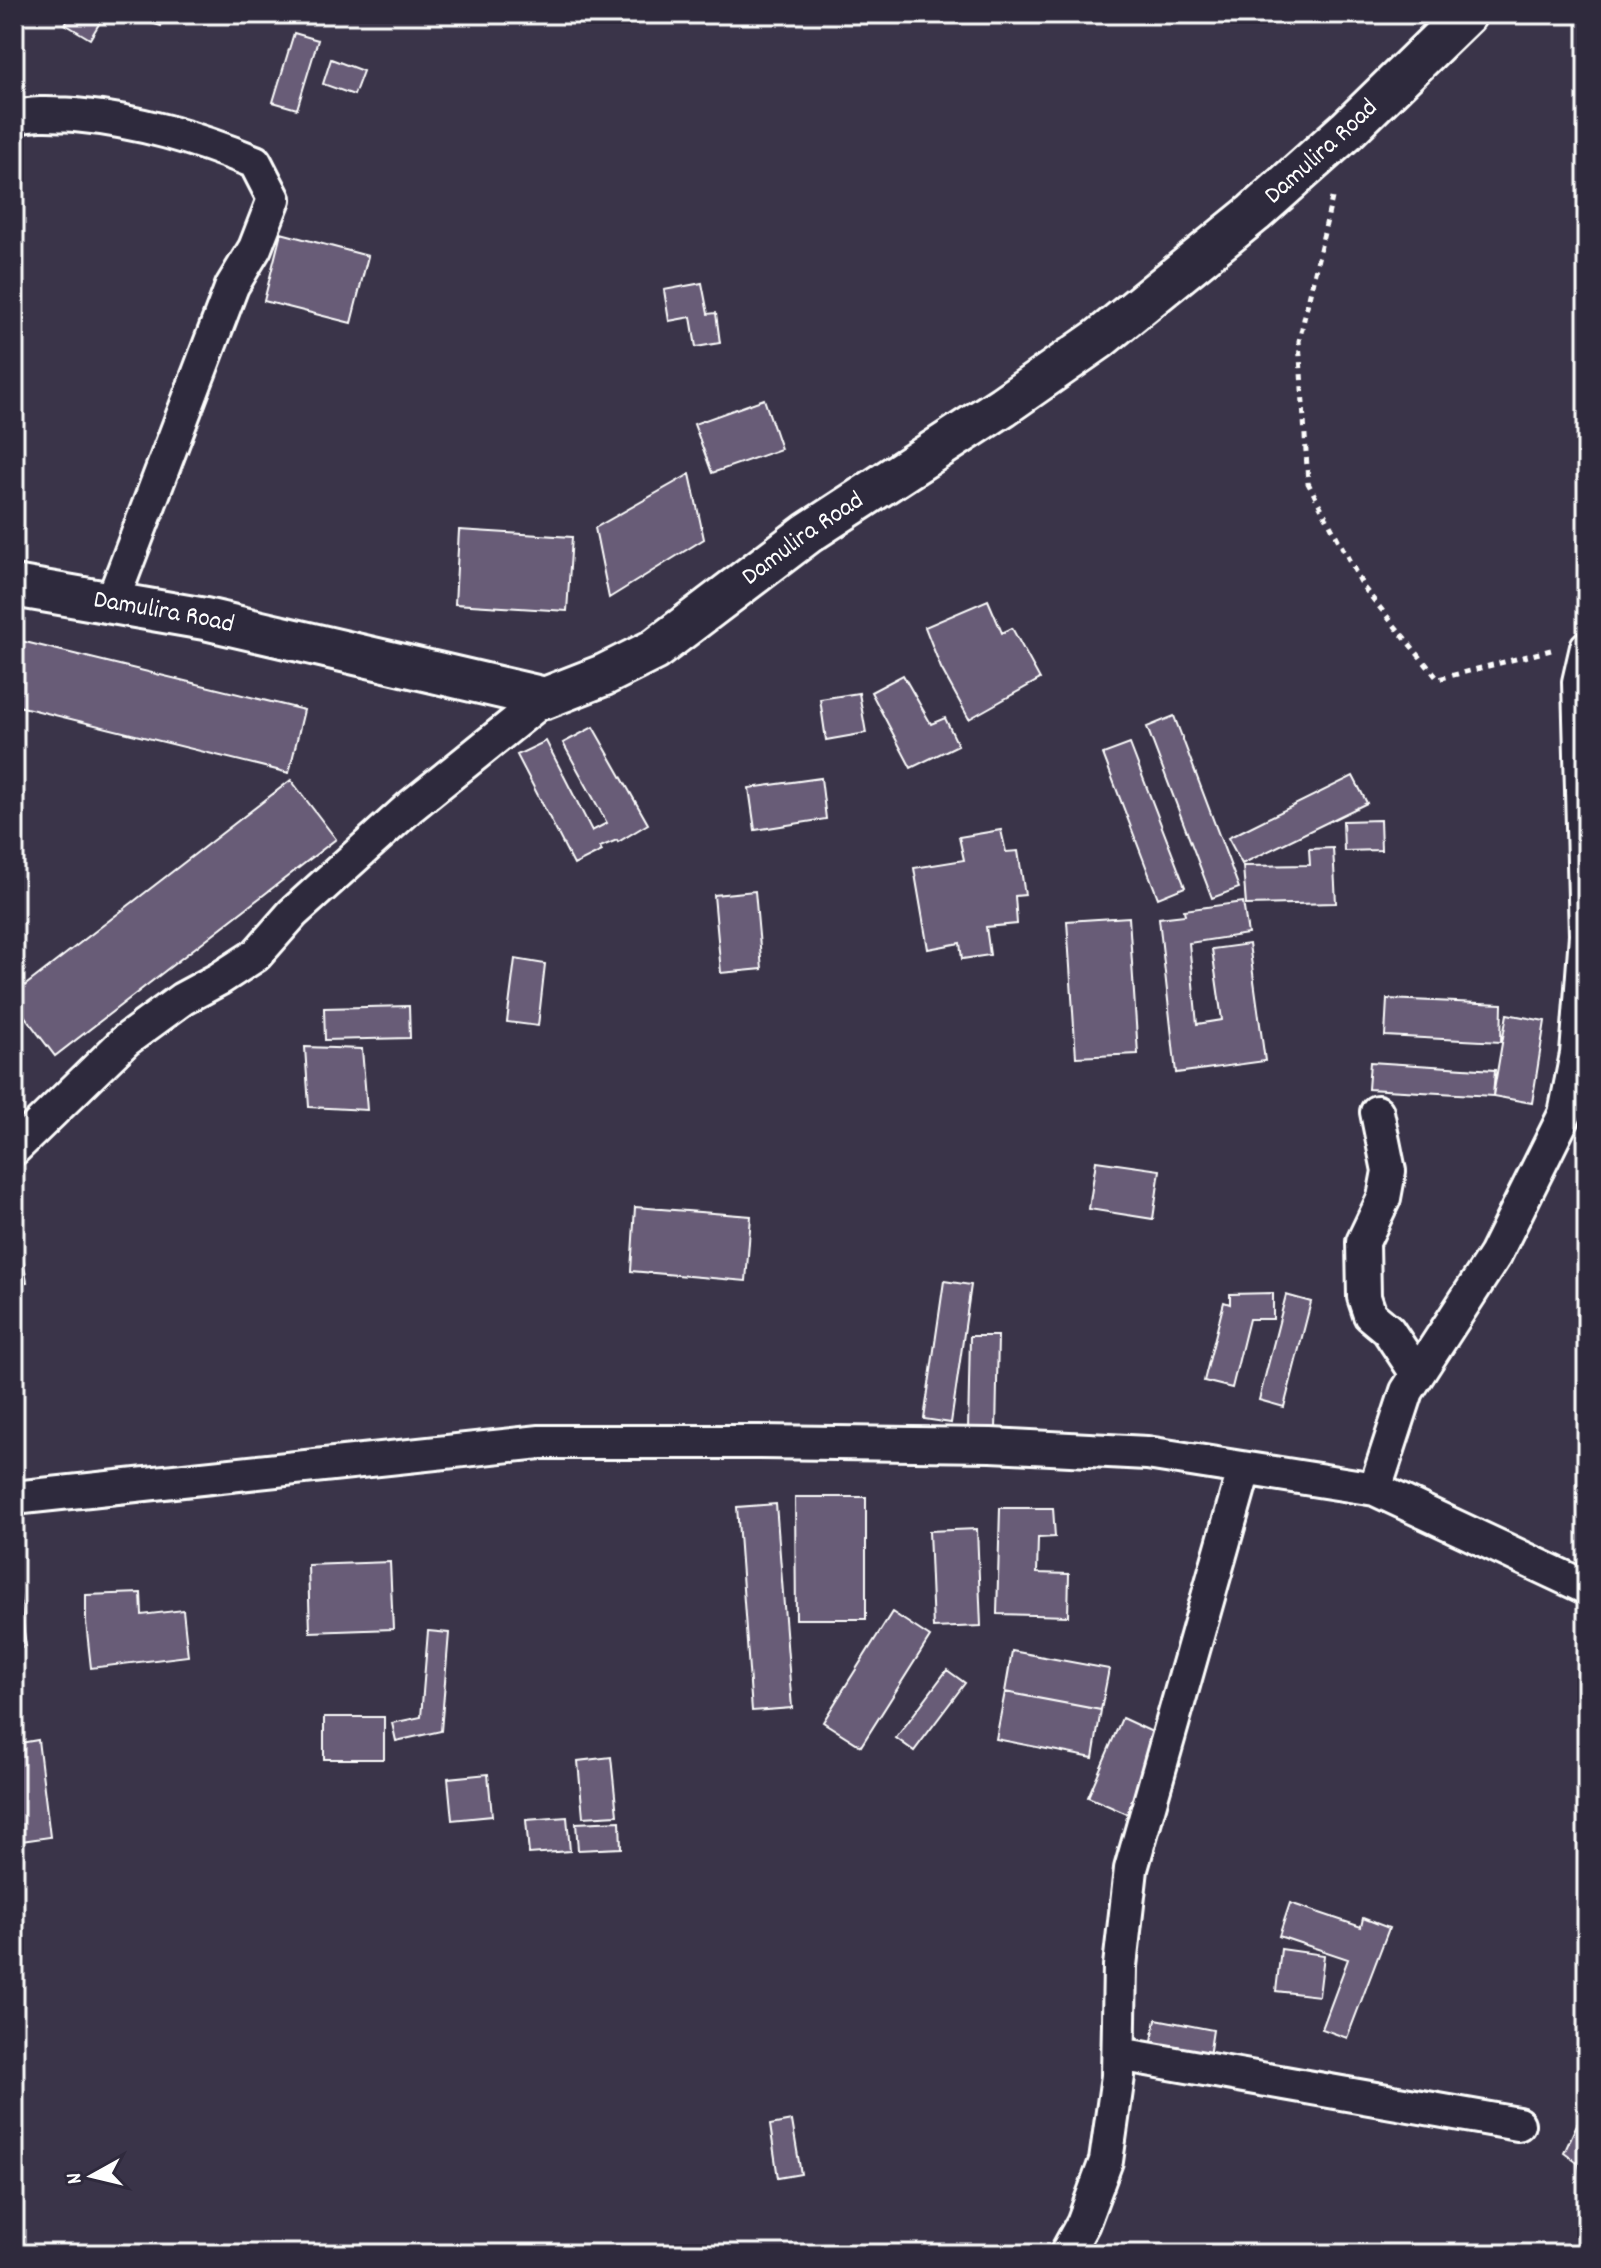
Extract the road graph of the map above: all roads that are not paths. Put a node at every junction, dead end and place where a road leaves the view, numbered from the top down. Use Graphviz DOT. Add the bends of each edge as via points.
graph roads {
  1 [pos="1466,14"];
  2 [pos="14,118"];
  3 [pos="14,586"];
  4 [pos="112,602"];
  5 [pos="1572,648"];
  6 [pos="545,698"];
  7 [pos="1377,1112"];
  8 [pos="14,1149"];
  9 [pos="1417,1374"];
  10 [pos="1244,1470"];
  11 [pos="1375,1489"];
  12 [pos="14,1498"];
  13 [pos="1587,1588"];
  14 [pos="1119,2054"];
  15 [pos="1518,2124"];
  16 [pos="1066,2254"];
  1 -- 6 [label="street, Damulira Road" via="1265,203 1099,339 808,533 654,650"];
  2 -- 4 [label="street" via="34,112 120,119 202,141 255,162 274,199 255,248 232,286"];
  3 -- 4 [label="street, Damulira Road"];
  4 -- 6 [label="street, Damulira Road"];
  5 -- 9 [label="street" via="1579,682 1586,935 1577,1054 1565,1114 1495,1255"];
  6 -- 8 [label="street" via="410,807 293,913 256,955 126,1040"];
  7 -- 9 [label="street" via="1389,1171 1384,1198 1363,1242 1364,1297 1370,1315 1388,1330"];
  9 -- 11 [label="street"];
  10 -- 11 [label="street"];
  10 -- 12 [label="street" via="1147,1453 991,1445 540,1442"];
  10 -- 14 [label="street" via="1131,1869 1120,1966"];
  11 -- 13 [label="street"];
  14 -- 15 [label="street"];
  14 -- 16 [label="street" via="1106,2161"];
}
